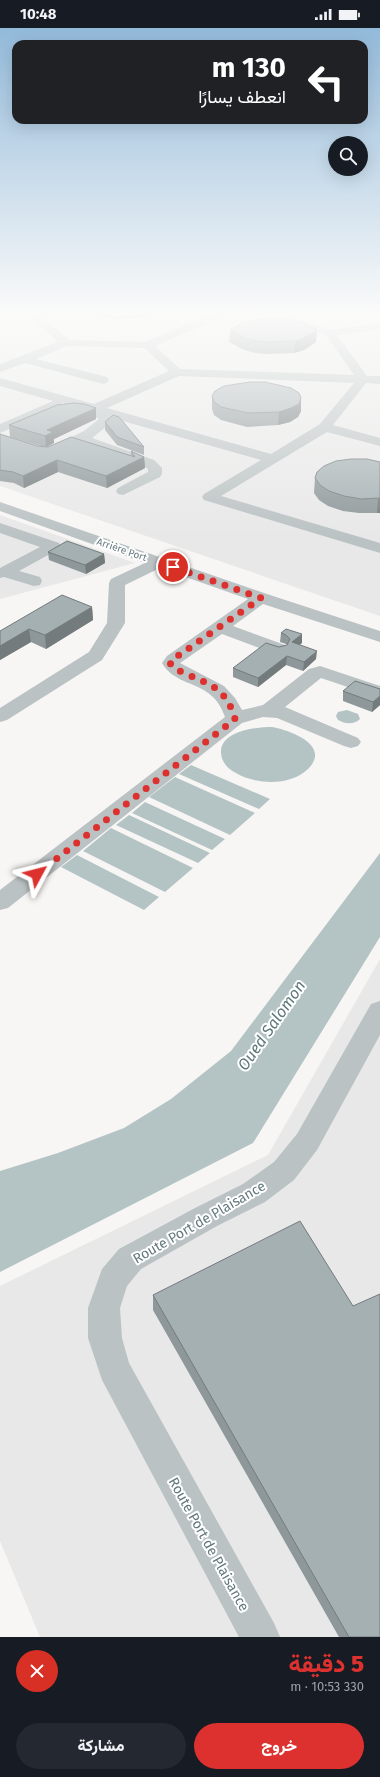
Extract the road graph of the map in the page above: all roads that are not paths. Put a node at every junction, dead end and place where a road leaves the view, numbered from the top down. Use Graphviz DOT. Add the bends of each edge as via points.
graph roads {
  1 [pos="22,388"];
  2 [pos="140,388"];
  3 [pos="356,388"];
  4 [pos="118,398"];
  5 [pos="65,400"];
  6 [pos="94,408"];
  7 [pos="43,410"];
  8 [pos="144,410"];
  9 [pos="325,427"];
  10 [pos="0,428"];
  11 [pos="81,438"];
  12 [pos="0,439"];
  13 [pos="380,442"];
  14 [pos="271,458"];
  15 [pos="123,491"];
  16 [pos="2,502"];
  17 [pos="0,528"];
  18 [pos="380,548"];
  19 [pos="159,562"];
  20 [pos="3,573"];
  21 [pos="34,581"];
  22 [pos="261,598"];
  23 [pos="380,625"];
  24 [pos="220,627"];
  25 [pos="380,637"];
  26 [pos="279,649"];
  27 [pos="346,663"];
  28 [pos="331,675"];
  29 [pos="380,692"];
  30 [pos="274,709"];
  31 [pos="0,716"];
  32 [pos="235,719"];
  33 [pos="351,742"];
  34 [pos="0,902"];
  35 [pos="380,1011"];
  36 [pos="260,1637"];
  1 -- 5 [label="street"];
  2 -- 4 [label="street"];
  3 -- 9 [label="street"];
  4 -- 6 [label="street"];
  4 -- 8 [label="street" via="121,408"];
  5 -- 6 [label="street"];
  5 -- 7 [label="street"];
  6 -- 14 [label="street"];
  7 -- 10 [label="street"];
  7 -- 11 [label="street" via="55,412 79,408 106,418 107,421 102,425"];
  9 -- 13 [label="street"];
  9 -- 14 [label="street"];
  11 -- 12 [label="street" via="46,453"];
  11 -- 15 [label="street" via="149,463 155,468 155,474"];
  14 -- 18 [label="street" via="209,497"];
  16 -- 19 [label="street, Arrière Port"];
  16 -- 23 [label="street, Arrière Port" via="254,581"];
  17 -- 20 [label="street" via="53,546"];
  19 -- 22 [label="street, Arrière Port"];
  19 -- 31 [label="street" via="116,584 116,623 96,656"];
  20 -- 21 [label="street"];
  22 -- 24 [label="street"];
  22 -- 25 [label="street, Arrière Port"];
  24 -- 26 [label="street"];
  24 -- 32 [label="street" via="170,663 172,667 212,685 231,706"];
  27 -- 28 [label="street"];
  28 -- 29 [label="street"];
  28 -- 30 [label="street" via="316,673"];
  30 -- 32 [label="street"];
  30 -- 33 [label="street"];
  32 -- 34 [label="street"];
  35 -- 36 [label="street, Route Port de Plaisance" via="307,1142 284,1171 254,1193 130,1259 113,1280 104,1308 105,1338 114,1369"];
}
